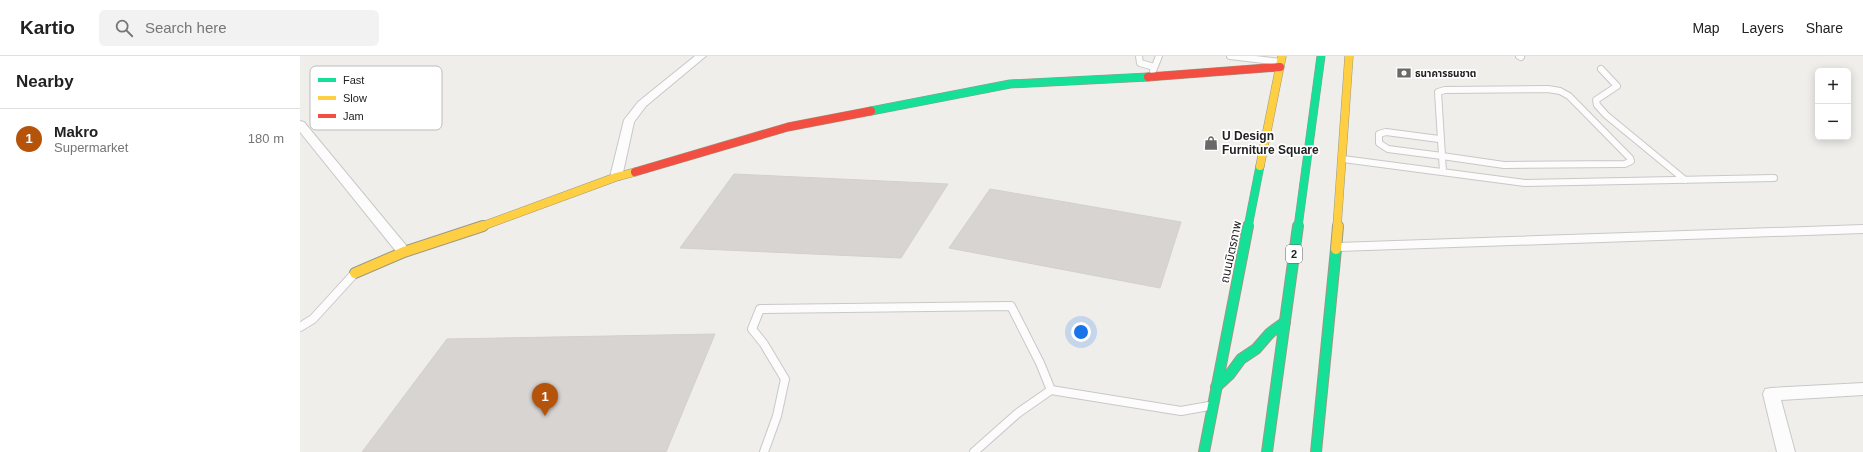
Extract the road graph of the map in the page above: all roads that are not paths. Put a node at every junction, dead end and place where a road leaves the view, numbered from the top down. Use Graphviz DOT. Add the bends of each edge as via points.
graph roads {
  1 [pos="702,56"];
  2 [pos="1139,56"];
  3 [pos="1159,56"];
  4 [pos="1230,56"];
  5 [pos="1245,56"];
  6 [pos="1320,56"];
  7 [pos="1349,56"];
  8 [pos="1253,57"];
  9 [pos="1281,62"];
  10 [pos="1154,67"];
  11 [pos="1602,69"];
  12 [pos="1151,77"];
  13 [pos="300,124"];
  14 [pos="1439,139"];
  15 [pos="1442,156"];
  16 [pos="1340,158"];
  17 [pos="1443,172"];
  18 [pos="616,177"];
  19 [pos="1774,178"];
  20 [pos="1685,180"];
  21 [pos="1863,229"];
  22 [pos="1336,247"];
  23 [pos="404,252"];
  24 [pos="355,272"];
  25 [pos="1285,322"];
  26 [pos="300,327"];
  27 [pos="1216,387"];
  28 [pos="1863,389"];
  29 [pos="1051,390"];
  30 [pos="1213,406"];
  31 [pos="764,452"];
  32 [pos="974,452"];
  33 [pos="1204,452"];
  34 [pos="1267,452"];
  35 [pos="1316,452"];
  36 [pos="1786,452"];
  1 -- 18 [label="street" via="642,104 628,122"];
  2 -- 10 [label="lane" via="1140,63"];
  3 -- 10 [label="lane"];
  4 -- 8 [label="lane"];
  5 -- 8 [label="lane"];
  6 -- 25 [label="main road, 2"];
  7 -- 16 [label="main road"];
  8 -- 9 [label="lane"];
  9 -- 12 [label="main road"];
  9 -- 27 [label="main road, ถนนมิตรภาพ"];
  10 -- 12 [label="lane"];
  11 -- 20 [label="lane" via="1616,86 1596,100 1597,105"];
  12 -- 18 [label="main road" via="989,87 788,127"];
  13 -- 23 [label="street"];
  14 -- 15 [label="lane"];
  14 -- 15 [label="lane" via="1386,132 1380,134 1379,143 1388,149"];
  14 -- 15 [label="lane" via="1438,92 1548,89 1569,96 1631,161 1625,164 1512,165"];
  15 -- 17 [label="lane"];
  16 -- 17 [label="lane"];
  16 -- 22 [label="main road"];
  17 -- 20 [label="lane" via="1525,183"];
  18 -- 23 [label="main road" via="513,216"];
  19 -- 20 [label="lane"];
  21 -- 22 [label="lane"];
  22 -- 35 [label="main road"];
  23 -- 24 [label="main road"];
  24 -- 26 [label="lane" via="313,319"];
  25 -- 27 [label="main road" via="1270,333 1256,349 1241,359"];
  25 -- 34 [label="main road, 2"];
  27 -- 30 [label="main road, ถนนมิตรภาพ"];
  28 -- 36 [label="street" via="1771,394"];
  29 -- 30 [label="lane" via="1181,411"];
  29 -- 31 [label="lane" via="1011,306 760,309 752,329 785,379"];
  29 -- 32 [label="lane" via="1018,413"];
  30 -- 33 [label="main road, ถนนมิตรภาพ"];
}
